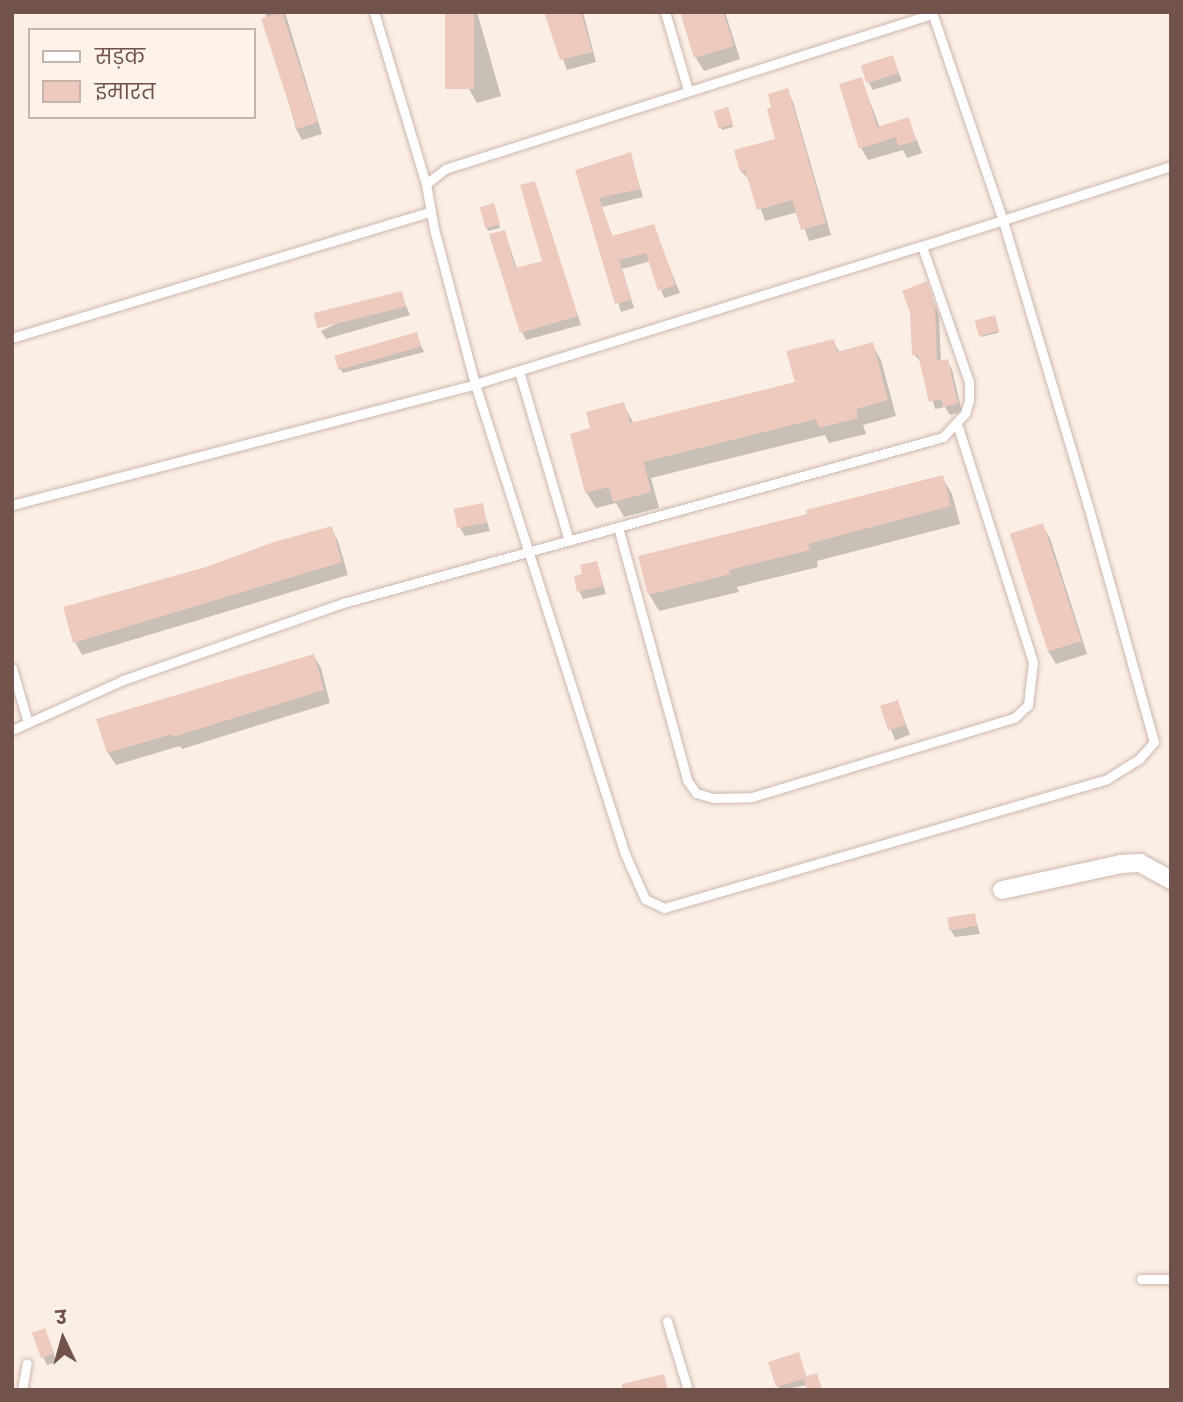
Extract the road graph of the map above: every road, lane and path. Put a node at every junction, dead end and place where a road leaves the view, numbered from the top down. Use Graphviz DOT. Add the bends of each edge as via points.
graph roads {
  1 [pos="374,12"];
  2 [pos="664,12"];
  3 [pos="932,13"];
  4 [pos="688,90"];
  5 [pos="1171,166"];
  6 [pos="426,184"];
  7 [pos="430,212"];
  8 [pos="1003,221"];
  9 [pos="922,246"];
  10 [pos="12,338"];
  11 [pos="519,371"];
  12 [pos="475,384"];
  13 [pos="957,425"];
  14 [pos="12,505"];
  15 [pos="618,527"];
  16 [pos="569,541"];
  17 [pos="528,552"];
  18 [pos="12,668"];
  19 [pos="28,723"];
  20 [pos="12,730"];
  21 [pos="1171,880"];
  22 [pos="1002,890"];
  23 [pos="1141,1279"];
  24 [pos="1171,1279"];
  25 [pos="667,1321"];
  26 [pos="27,1363"];
  27 [pos="22,1390"];
  28 [pos="688,1390"];
  1 -- 6 [label="lane"];
  2 -- 4 [label="lane"];
  3 -- 4 [label="lane"];
  3 -- 8 [label="lane"];
  4 -- 6 [label="lane" via="445,169"];
  5 -- 8 [label="lane"];
  6 -- 7 [label="lane"];
  7 -- 10 [label="lane"];
  7 -- 12 [label="lane"];
  8 -- 9 [label="lane"];
  8 -- 17 [label="lane" via="1154,742 1140,758 1107,779 664,908 645,899 625,854"];
  9 -- 11 [label="lane"];
  9 -- 13 [label="lane" via="969,382 970,401"];
  11 -- 12 [label="lane"];
  11 -- 16 [label="lane"];
  12 -- 14 [label="lane"];
  12 -- 17 [label="lane"];
  13 -- 15 [label="lane" via="943,437"];
  13 -- 15 [label="lane" via="1033,662 1028,705 1014,718 752,797 713,798 696,793 687,780"];
  15 -- 16 [label="lane"];
  16 -- 17 [label="lane"];
  17 -- 19 [label="lane" via="343,603 233,640 123,680"];
  18 -- 19 [label="lane"];
  19 -- 20 [label="lane"];
  21 -- 22 [label="street" via="1140,863 1121,864"];
  23 -- 24 [label="lane"];
  25 -- 28 [label="lane"];
  26 -- 27 [label="lane"];
}
